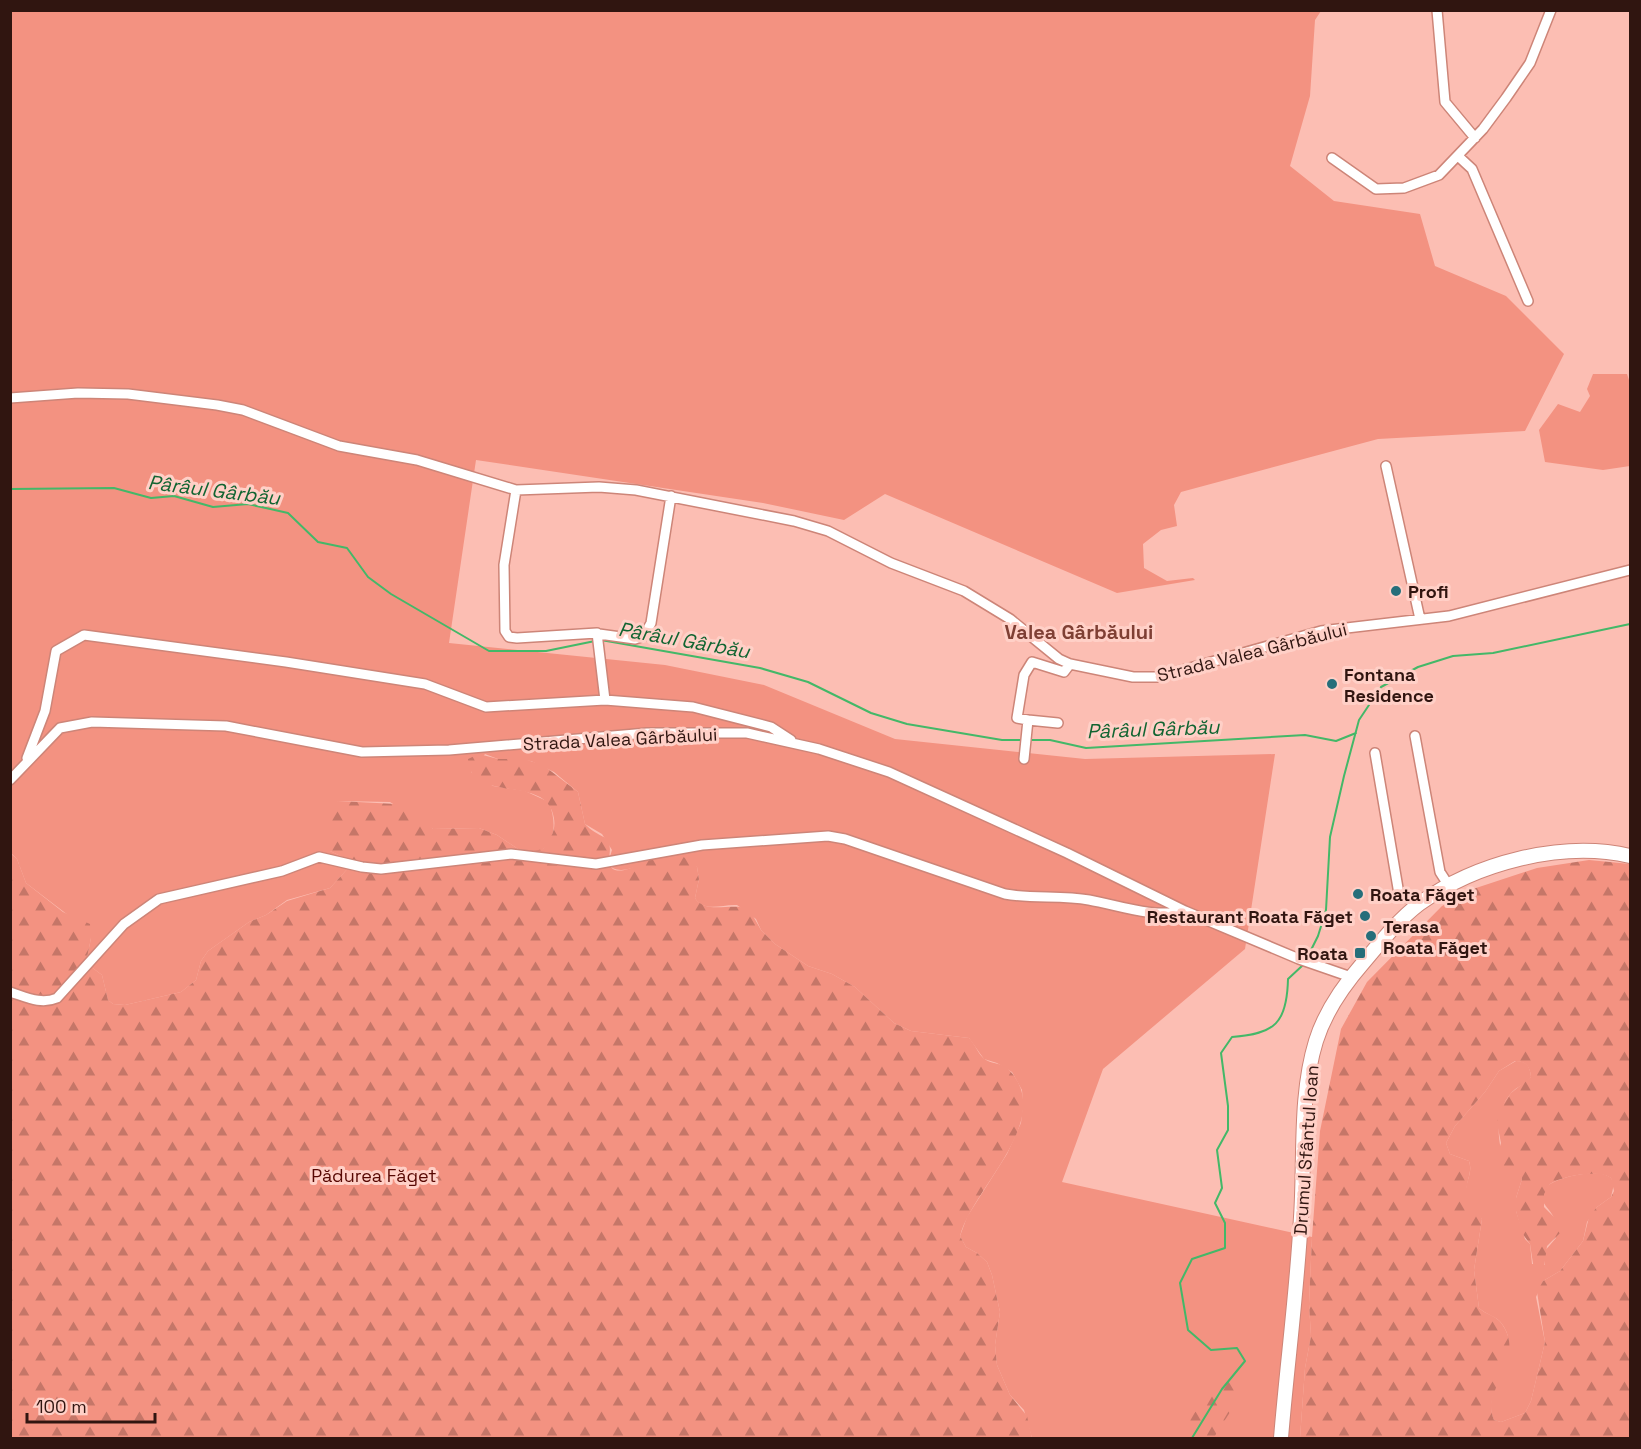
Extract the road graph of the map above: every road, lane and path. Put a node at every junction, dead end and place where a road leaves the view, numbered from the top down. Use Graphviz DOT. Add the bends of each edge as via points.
graph roads {
  1 [pos="1437,10"];
  2 [pos="1551,10"];
  3 [pos="1475,138"];
  4 [pos="1458,156"];
  5 [pos="1332,158"];
  6 [pos="1528,301"];
  7 [pos="10,398"];
  8 [pos="1386,465"];
  9 [pos="516,490"];
  10 [pos="671,496"];
  11 [pos="1630,570"];
  12 [pos="1420,619"];
  13 [pos="599,638"];
  14 [pos="1070,664"];
  15 [pos="605,700"];
  16 [pos="1028,720"];
  17 [pos="1058,723"];
  18 [pos="1415,736"];
  19 [pos="792,741"];
  20 [pos="1375,753"];
  21 [pos="1024,759"];
  22 [pos="23,769"];
  23 [pos="10,780"];
  24 [pos="1630,856"];
  25 [pos="1449,886"];
  26 [pos="1420,904"];
  27 [pos="1185,911"];
  28 [pos="1351,977"];
  29 [pos="10,992"];
  30 [pos="1281,1438"];
  1 -- 3 [label="street" via="1445,102"];
  2 -- 3 [label="street" via="1530,63"];
  3 -- 4 [label="street"];
  4 -- 5 [label="street" via="1439,175 1395,189 1376,189"];
  4 -- 6 [label="street" via="1472,169"];
  7 -- 9 [label="street" via="128,394 217,405 243,410 339,446 417,460"];
  8 -- 12 [label="street"];
  9 -- 10 [label="street" via="599,487"];
  9 -- 13 [label="street" via="504,565 505,631 516,638"];
  10 -- 13 [label="street" via="651,623 644,636 635,639"];
  10 -- 14 [label="street" via="753,511 828,531 891,563 964,591 1010,619"];
  11 -- 12 [label="street, Strada Valea Gârbăului" via="1475,610"];
  12 -- 14 [label="street, Strada Valea Gârbăului" via="1321,631 1158,676 1132,677"];
  13 -- 15 [label="street"];
  14 -- 16 [label="street" via="1064,672 1032,662 1024,675 1017,718"];
  15 -- 19 [label="street" via="693,707 771,727"];
  15 -- 22 [label="street" via="486,707 425,684 84,635 56,651 45,711"];
  16 -- 17 [label="street"];
  16 -- 21 [label="street"];
  18 -- 25 [label="street" via="1440,872"];
  19 -- 22 [label="street, Strada Valea Gârbăului" via="747,733 657,733 459,749 362,752 226,726 92,722 60,728"];
  19 -- 27 [label="street, Strada Valea Gârbăului" via="889,772"];
  20 -- 26 [label="street" via="1399,894"];
  22 -- 23 [label="street, Strada Valea Gârbăului"];
  24 -- 25 [label="main road, Drumul Sfântul Ioan" via="1591,850 1554,853 1508,863"];
  25 -- 26 [label="main road, Drumul Sfântul Ioan"];
  26 -- 28 [label="main road, Drumul Sfântul Ioan"];
  27 -- 28 [label="street, Strada Valea Gârbăului"];
  27 -- 29 [label="street" via="1144,913 1089,900 1015,896 828,836 702,844 596,864 511,854 381,869 319,857 282,871 159,899 124,924 57,998 45,1002"];
  28 -- 30 [label="main road, Drumul Sfântul Ioan" via="1324,1019 1308,1073 1301,1219"];
}
